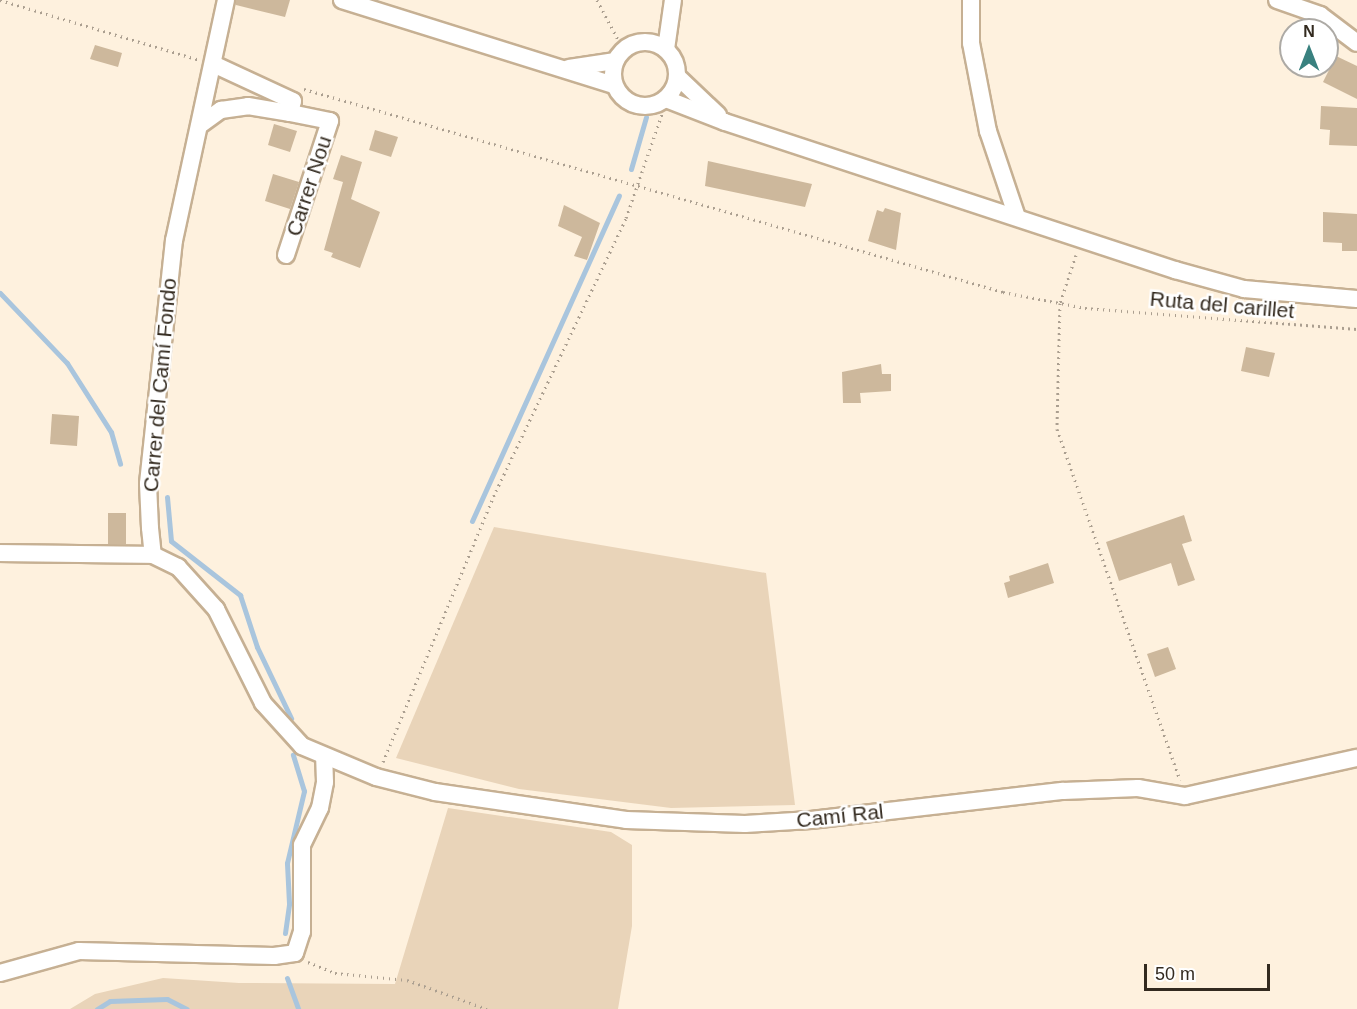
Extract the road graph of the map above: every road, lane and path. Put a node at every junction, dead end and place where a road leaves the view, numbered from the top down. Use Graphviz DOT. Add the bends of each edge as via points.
graph roads {
  1 [pos="0,0"];
  2 [pos="226,0"];
  3 [pos="342,0"];
  4 [pos="597,0"];
  5 [pos="971,0"];
  6 [pos="1277,0"];
  7 [pos="671,8"];
  8 [pos="641,42"];
  9 [pos="1357,43"];
  10 [pos="666,49"];
  11 [pos="619,56"];
  12 [pos="213,64"];
  13 [pos="565,69"];
  14 [pos="678,77"];
  15 [pos="614,85"];
  16 [pos="293,86"];
  17 [pos="662,101"];
  18 [pos="290,113"];
  19 [pos="725,122"];
  20 [pos="200,125"];
  21 [pos="640,186"];
  22 [pos="1017,217"];
  23 [pos="1082,238"];
  24 [pos="286,255"];
  25 [pos="1357,299"];
  26 [pos="1060,303"];
  27 [pos="1357,329"];
  28 [pos="0,554"];
  29 [pos="153,555"];
  30 [pos="324,758"];
  31 [pos="1357,758"];
  32 [pos="376,777"];
  33 [pos="1185,796"];
  34 [pos="295,953"];
  35 [pos="0,973"];
  36 [pos="487,1009"];
  1 -- 12 [label="path"];
  2 -- 12 [label="street, Carrer del Camí Fondo"];
  3 -- 13 [label="street"];
  4 -- 11 [label="path"];
  5 -- 22 [label="street" via="970,43 988,131"];
  6 -- 9 [label="street" via="1320,15"];
  7 -- 8 [label="street"];
  7 -- 10 [label="street"];
  8 -- 10 [label="street"];
  8 -- 11 [label="street"];
  10 -- 14 [label="street"];
  11 -- 13 [label="street"];
  11 -- 15 [label="street"];
  12 -- 18 [label="street" via="293,101"];
  12 -- 20 [label="street, Carrer del Camí Fondo"];
  13 -- 15 [label="street"];
  14 -- 17 [label="street"];
  14 -- 19 [label="street"];
  15 -- 17 [label="street" via="629,103 646,106"];
  16 -- 21 [label="path, Ruta del carillet"];
  17 -- 19 [label="street"];
  17 -- 21 [label="path" via="663,115"];
  18 -- 20 [label="street" via="248,106 221,110"];
  18 -- 24 [label="street, Carrer Nou" via="330,121"];
  19 -- 22 [label="street"];
  20 -- 29 [label="street, Carrer del Camí Fondo" via="174,240 148,484"];
  21 -- 26 [label="path, Ruta del carillet" via="1003,291"];
  21 -- 32 [label="path" via="496,491 438,638"];
  22 -- 23 [label="street"];
  23 -- 25 [label="street" via="1244,289"];
  23 -- 26 [label="path"];
  26 -- 27 [label="path, Ruta del carillet"];
  26 -- 33 [label="path" via="1057,429"];
  28 -- 29 [label="street"];
  29 -- 30 [label="street" via="178,567 196,584 216,609 263,703 302,746"];
  30 -- 32 [label="street, Camí Ral"];
  30 -- 34 [label="street" via="320,808 302,845 302,932"];
  31 -- 33 [label="street, Camí Ral"];
  32 -- 33 [label="street, Camí Ral" via="520,805 675,823 811,820 1063,791 1138,788"];
  34 -- 35 [label="street" via="274,956 79,951"];
  34 -- 36 [label="path" via="335,973 407,980"];
}
